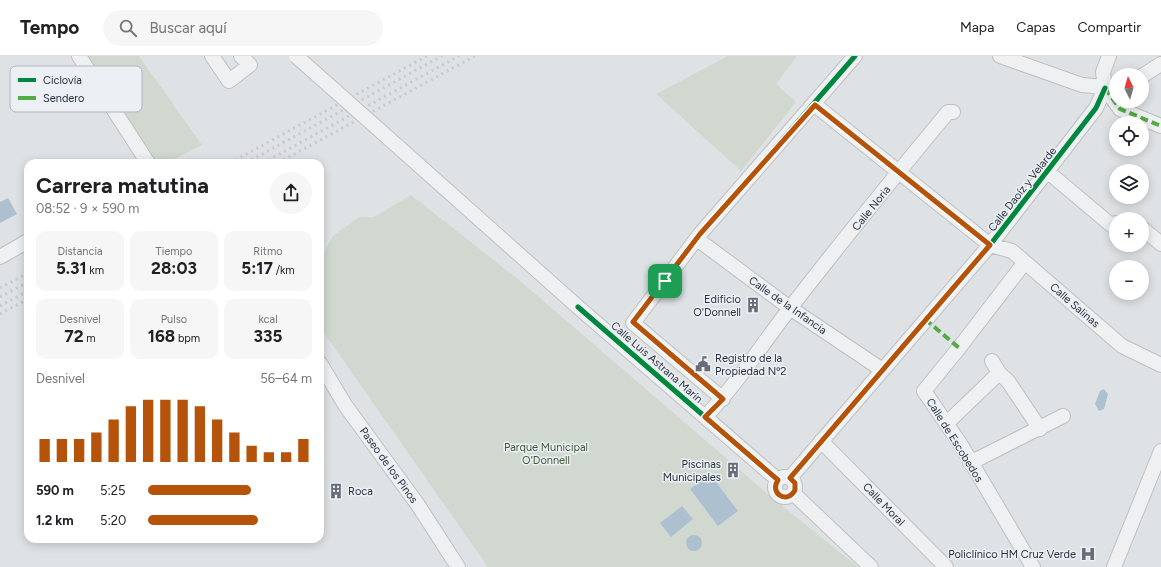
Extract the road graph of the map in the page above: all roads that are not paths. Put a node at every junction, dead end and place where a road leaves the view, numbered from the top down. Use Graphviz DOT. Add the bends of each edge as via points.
graph roads {
  1 [pos="78,56"];
  2 [pos="212,56"];
  3 [pos="241,56"];
  4 [pos="296,56"];
  5 [pos="855,56"];
  6 [pos="1000,56"];
  7 [pos="1109,56"];
  8 [pos="1161,64"];
  9 [pos="85,66"];
  10 [pos="1149,72"];
  11 [pos="1109,86"];
  12 [pos="1109,88"];
  13 [pos="1109,89"];
  14 [pos="815,105"];
  15 [pos="1120,108"];
  16 [pos="115,112"];
  17 [pos="953,112"];
  18 [pos="1161,126"];
  19 [pos="145,159"];
  20 [pos="1048,172"];
  21 [pos="899,173"];
  22 [pos="1109,222"];
  23 [pos="1149,234"];
  24 [pos="697,239"];
  25 [pos="24,243"];
  26 [pos="1161,244"];
  27 [pos="990,245"];
  28 [pos="0,257"];
  29 [pos="1025,262"];
  30 [pos="790,308"];
  31 [pos="1161,365"];
  32 [pos="881,369"];
  33 [pos="324,370"];
  34 [pos="723,399"];
  35 [pos="1063,416"];
  36 [pos="705,417"];
  37 [pos="946,424"];
  38 [pos="1040,429"];
  39 [pos="821,441"];
  40 [pos="1161,452"];
  41 [pos="970,463"];
  42 [pos="784,479"];
  43 [pos="458,567"];
  44 [pos="871,567"];
  45 [pos="946,567"];
  46 [pos="1033,567"];
  47 [pos="1114,567"];
  1 -- 9 [label="street"];
  2 -- 3 [label="street" via="229,81 250,65"];
  4 -- 36 [label="street, Calle Luis Astrana Marín, bridge" via="578,308"];
  5 -- 14 [label="street"];
  6 -- 12 [label="street" via="1082,85"];
  7 -- 11 [label="street" via="1103,72"];
  8 -- 10 [label="street"];
  13 -- 20 [label="street, Calle Daoíz y Velarde"];
  14 -- 21 [label="street"];
  14 -- 24 [label="street"];
  15 -- 18 [label="street"];
  16 -- 19 [label="street"];
  17 -- 21 [label="street, Calle Noria" via="948,112"];
  20 -- 22 [label="street"];
  20 -- 27 [label="street, Calle Daoíz y Velarde"];
  21 -- 27 [label="street"];
  21 -- 30 [label="street, Calle Noria"];
  23 -- 26 [label="street"];
  24 -- 30 [label="street, Calle de la Infancia"];
  24 -- 34 [label="street, Calle Luis Astrana Marín" via="633,322"];
  25 -- 28 [label="street"];
  27 -- 29 [label="street, Calle Salinas" via="1012,251"];
  27 -- 32 [label="street, Calle Daoíz y Velarde"];
  29 -- 31 [label="street, Calle Salinas" via="1122,346"];
  29 -- 37 [label="street, Calle de Escobedos" via="924,391"];
  30 -- 32 [label="street, Calle de la Infancia"];
  30 -- 34 [label="street, Calle Noria"];
  32 -- 39 [label="street, Calle Daoíz y Velarde"];
  33 -- 43 [label="street, Paseo de los Pinos"];
  34 -- 36 [label="street, Calle Noria"];
  35 -- 38 [label="street"];
  36 -- 42 [label="street, Calle Luis Astrana Marín"];
  37 -- 38 [label="street" via="996,367 1008,380"];
  37 -- 41 [label="street, Calle de Escobedos"];
  38 -- 41 [label="street"];
  39 -- 42 [label="street, Calle Daoíz y Velarde"];
  39 -- 45 [label="street, Calle Moral"];
  40 -- 47 [label="street"];
  41 -- 46 [label="street, Calle de Escobedos"];
  42 -- 44 [label="street" via="795,483 793,494"];
}
